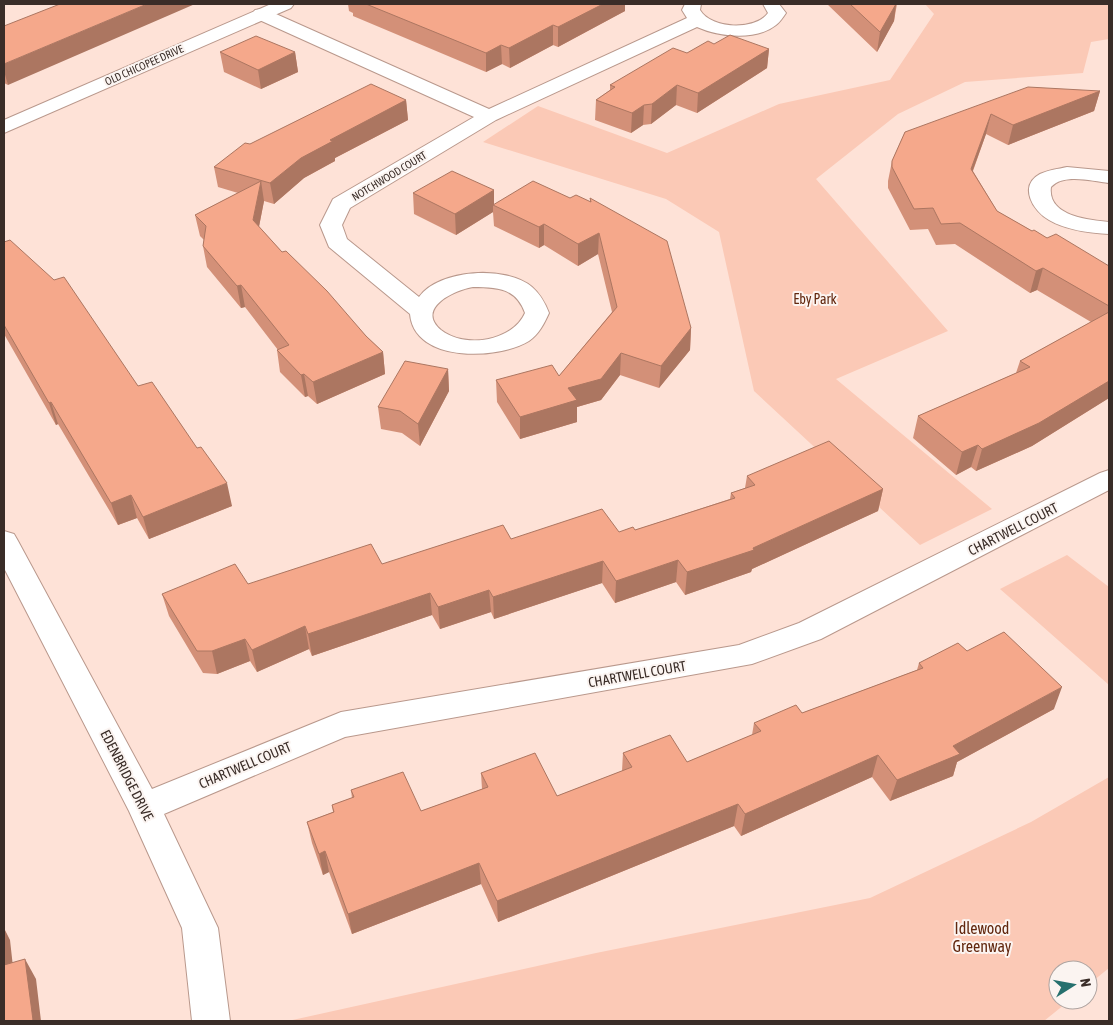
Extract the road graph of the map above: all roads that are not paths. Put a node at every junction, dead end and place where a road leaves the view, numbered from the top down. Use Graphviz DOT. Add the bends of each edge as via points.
graph roads {
  1 [pos="285,4"];
  2 [pos="771,4"];
  3 [pos="695,12"];
  4 [pos="261,14"];
  5 [pos="488,116"];
  6 [pos="4,127"];
  7 [pos="1109,177"];
  8 [pos="1109,228"];
  9 [pos="422,312"];
  10 [pos="1109,479"];
  11 [pos="4,541"];
  12 [pos="144,807"];
  13 [pos="211,1021"];
  1 -- 4 [label="street, OLD CHICOPEE DRIVE"];
  2 -- 3 [label="street, NOTCHWOOD COURT" via="777,13 775,19 756,28 728,30 714,27"];
  3 -- 5 [label="street, NOTCHWOOD COURT"];
  4 -- 5 [label="street"];
  4 -- 6 [label="street, OLD CHICOPEE DRIVE"];
  5 -- 9 [label="street, NOTCHWOOD COURT" via="341,204 331,225 337,242"];
  7 -- 8 [label="street" via="1074,172 1058,175 1040,186 1039,195 1044,205 1057,215 1091,227"];
  10 -- 12 [label="street, CHARTWELL COURT" via="810,631 741,656 341,725"];
  11 -- 12 [label="street, EDENBRIDGE DRIVE"];
  12 -- 13 [label="street, EDENBRIDGE DRIVE" via="200,928"];
}
